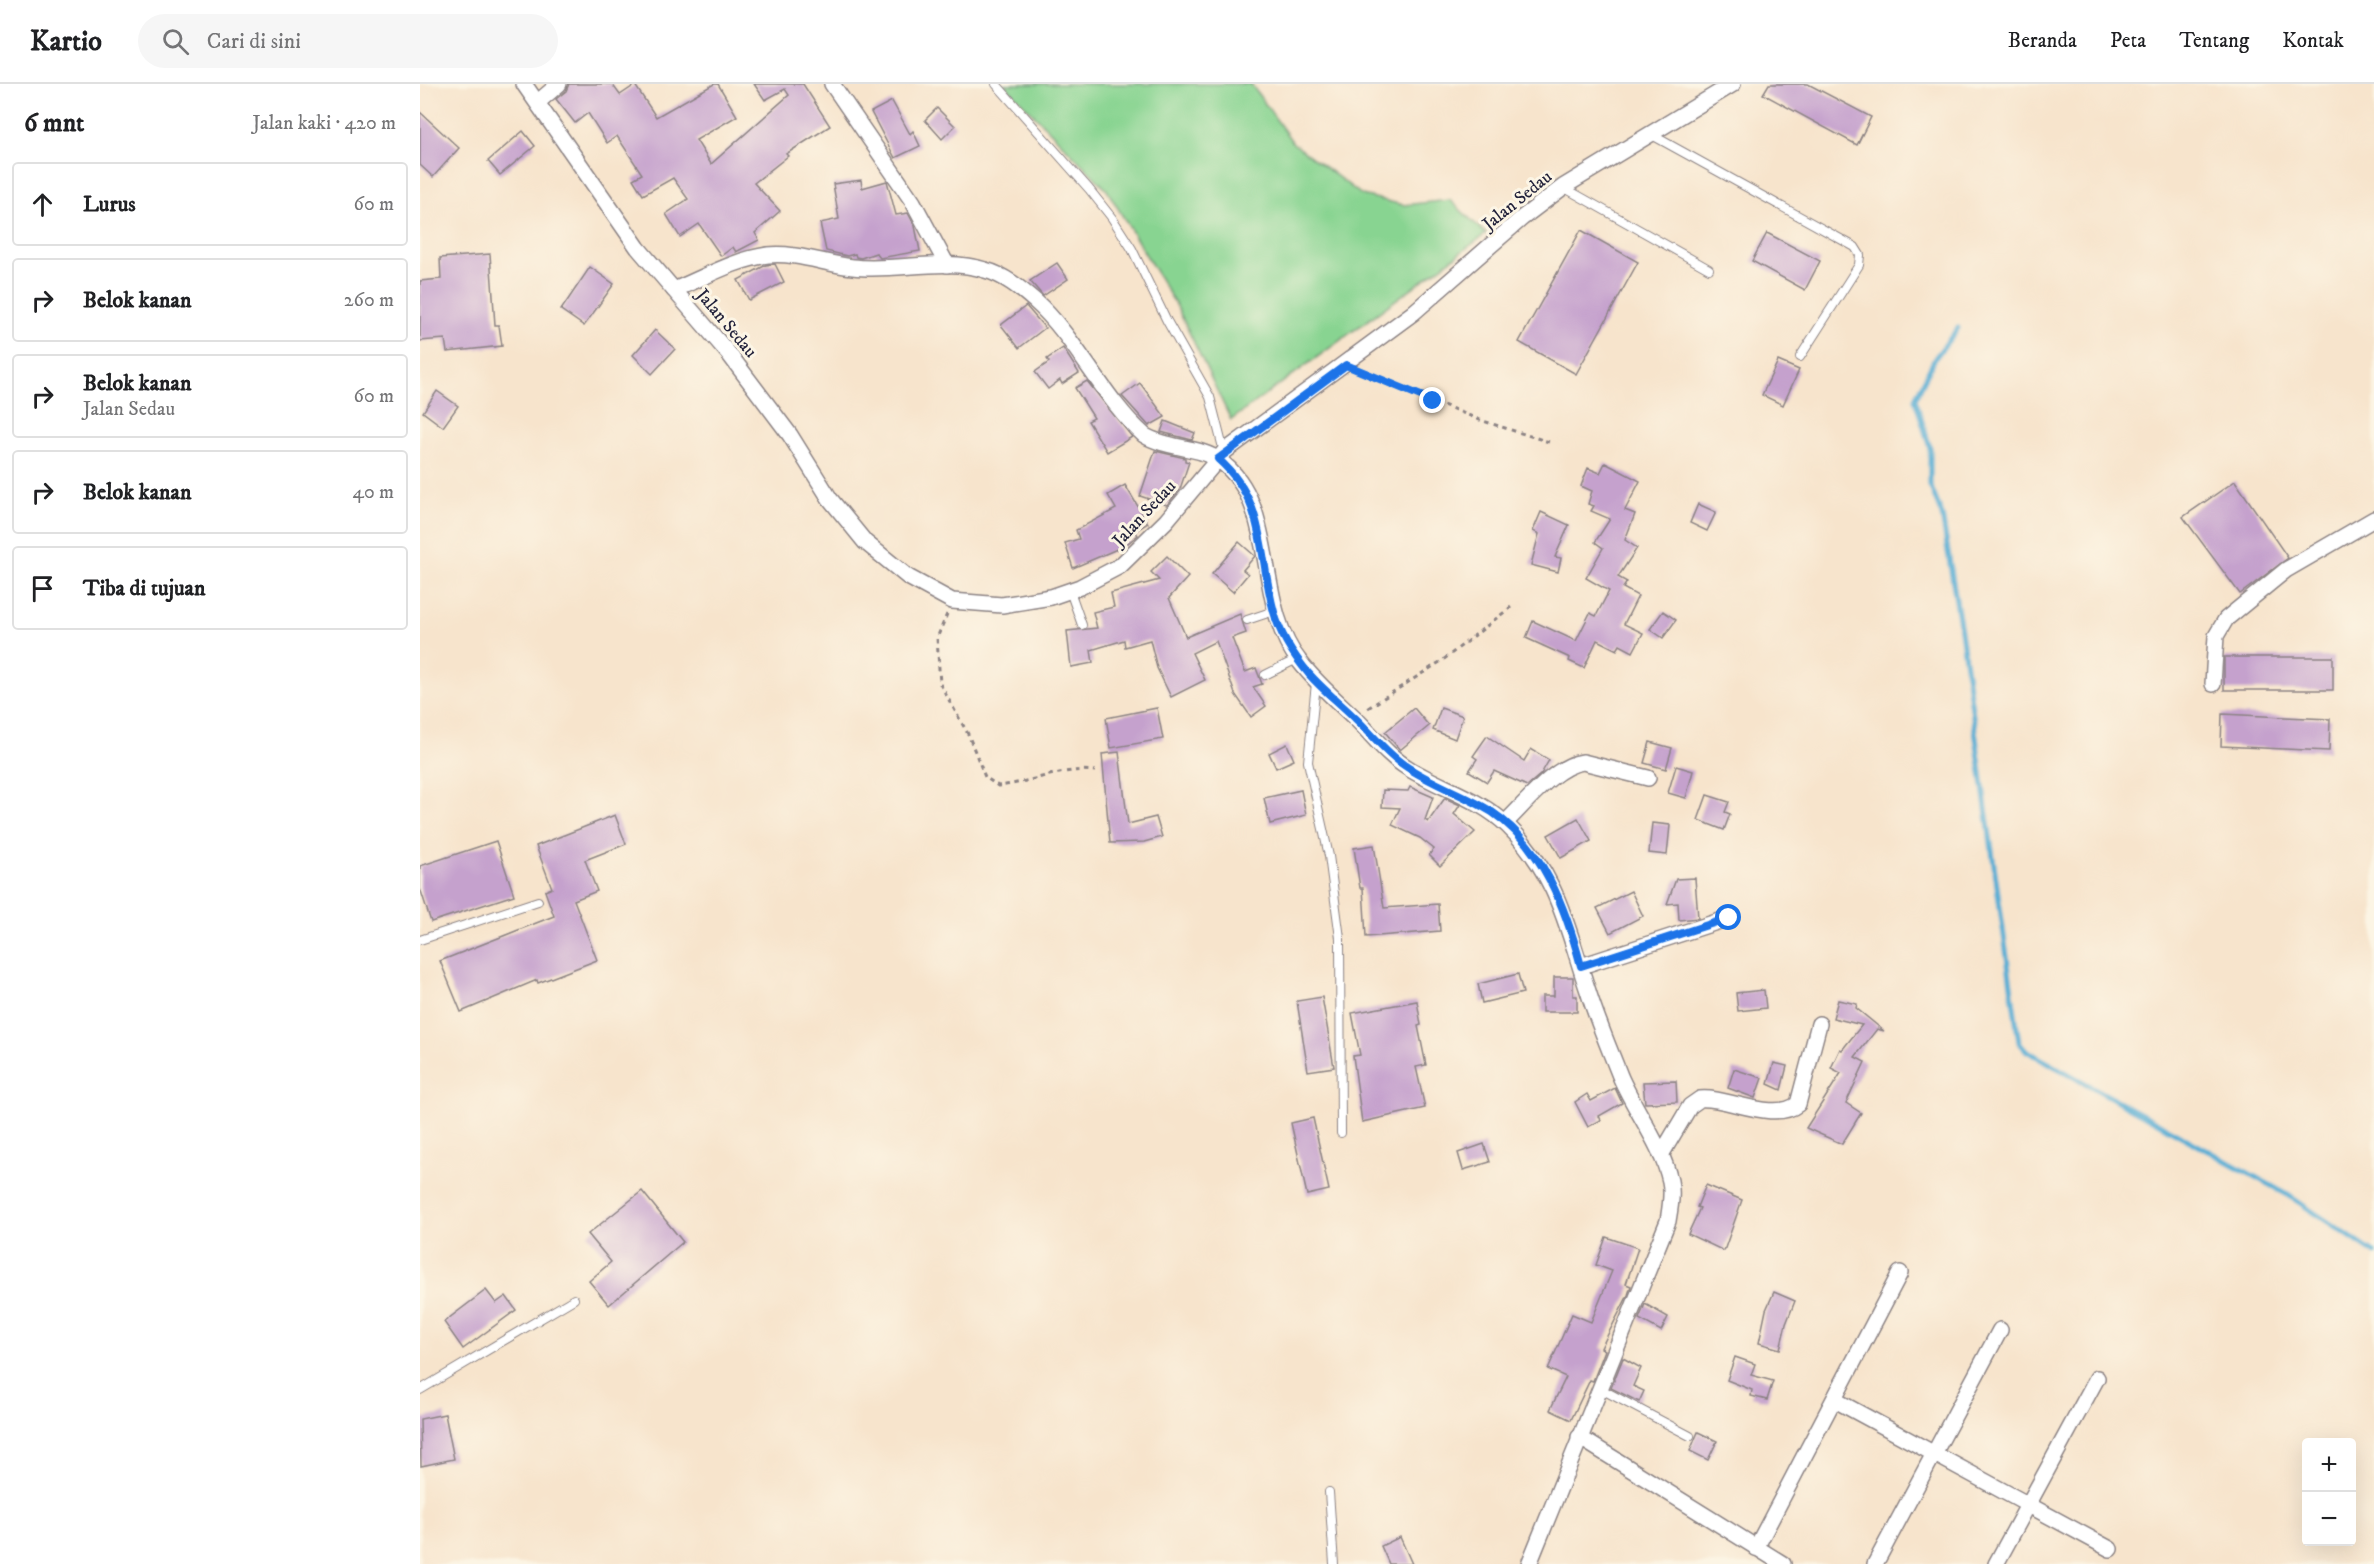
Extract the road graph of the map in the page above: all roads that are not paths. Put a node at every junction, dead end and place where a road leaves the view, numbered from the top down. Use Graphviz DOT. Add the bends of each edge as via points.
graph roads {
  1 [pos="524,84"];
  2 [pos="559,84"];
  3 [pos="832,84"];
  4 [pos="996,84"];
  5 [pos="1733,84"];
  6 [pos="538,102"];
  7 [pos="1652,135"];
  8 [pos="1563,186"];
  9 [pos="947,265"];
  10 [pos="1709,269"];
  11 [pos="674,290"];
  12 [pos="1800,357"];
  13 [pos="1221,455"];
  14 [pos="2374,519"];
  15 [pos="1070,591"];
  16 [pos="1274,611"];
  17 [pos="1247,620"];
  18 [pos="1082,625"];
  19 [pos="1297,659"];
  20 [pos="1265,675"];
  21 [pos="1316,682"];
  22 [pos="2213,684"];
  23 [pos="1648,778"];
  24 [pos="1505,823"];
  25 [pos="538,901"];
  26 [pos="1729,918"];
  27 [pos="420,940"];
  28 [pos="1581,966"];
  29 [pos="1820,1024"];
  30 [pos="1341,1133"];
  31 [pos="1661,1155"];
  32 [pos="1900,1273"];
  33 [pos="574,1299"];
  34 [pos="2000,1330"];
  35 [pos="2097,1378"];
  36 [pos="1599,1388"];
  37 [pos="420,1390"];
  38 [pos="1835,1400"];
  39 [pos="1690,1436"];
  40 [pos="1579,1437"];
  41 [pos="1934,1453"];
  42 [pos="1329,1492"];
  43 [pos="2029,1504"];
  44 [pos="1756,1548"];
  45 [pos="2110,1548"];
  46 [pos="1334,1564"];
  47 [pos="1528,1564"];
  48 [pos="1783,1564"];
  49 [pos="1875,1564"];
  50 [pos="1996,1564"];
  1 -- 6 [label="street, Jalan Sedau"];
  2 -- 6 [label="street"];
  3 -- 9 [label="street" via="912,202"];
  4 -- 13 [label="lane" via="1117,225 1210,397"];
  5 -- 7 [label="street, Jalan Sedau"];
  6 -- 11 [label="street, Jalan Sedau" via="638,248"];
  7 -- 8 [label="street, Jalan Sedau"];
  7 -- 12 [label="lane" via="1855,246 1860,255 1859,266"];
  8 -- 10 [label="lane"];
  8 -- 13 [label="street, Jalan Sedau" via="1428,301"];
  9 -- 11 [label="street" via="879,269 768,255"];
  9 -- 13 [label="street" via="994,273 1036,302 1144,435 1158,442"];
  11 -- 15 [label="street, Jalan Sedau" via="729,354 790,435 830,499 865,542 908,577 952,601 1002,605"];
  13 -- 15 [label="street, Jalan Sedau" via="1136,553 1120,566"];
  13 -- 16 [label="street" via="1247,493 1265,555"];
  14 -- 22 [label="street" via="2286,570 2226,619 2217,636"];
  15 -- 18 [label="lane"];
  16 -- 17 [label="lane"];
  16 -- 19 [label="street"];
  19 -- 20 [label="lane"];
  19 -- 21 [label="street"];
  21 -- 24 [label="street" via="1401,764"];
  21 -- 30 [label="lane" via="1308,762 1338,918"];
  23 -- 24 [label="street" via="1574,763 1559,771"];
  24 -- 28 [label="street" via="1534,855 1558,896"];
  25 -- 27 [label="lane"];
  26 -- 28 [label="street"];
  28 -- 31 [label="street" via="1622,1079"];
  29 -- 31 [label="street" via="1798,1104 1787,1109 1767,1109 1700,1099 1690,1106"];
  31 -- 36 [label="street" via="1670,1181 1668,1221"];
  32 -- 38 [label="street"];
  33 -- 37 [label="lane"];
  34 -- 41 [label="street"];
  35 -- 43 [label="street"];
  36 -- 39 [label="lane"];
  36 -- 40 [label="street"];
  38 -- 41 [label="street"];
  38 -- 44 [label="street"];
  40 -- 44 [label="street"];
  40 -- 47 [label="street"];
  41 -- 43 [label="street"];
  41 -- 49 [label="street"];
  42 -- 46 [label="lane"];
  43 -- 45 [label="street"];
  43 -- 50 [label="street"];
  44 -- 48 [label="street"];
}
